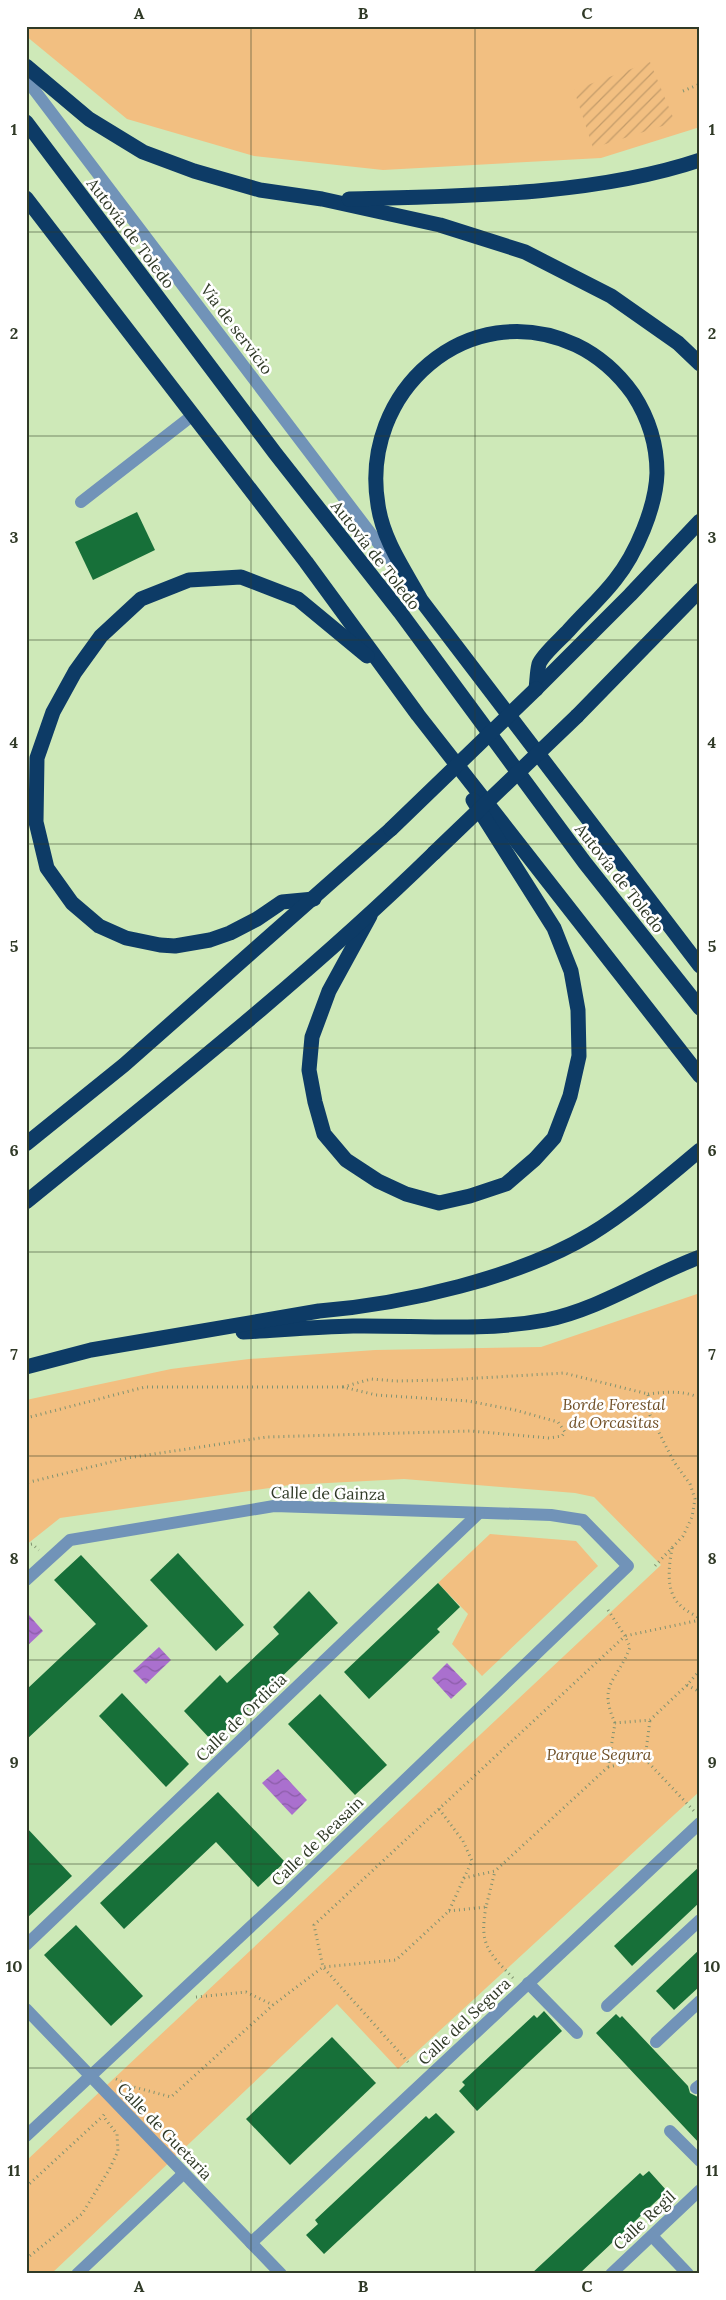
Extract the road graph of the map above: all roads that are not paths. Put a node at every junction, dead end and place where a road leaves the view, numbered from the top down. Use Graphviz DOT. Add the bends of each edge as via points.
graph roads {
  1 [pos="26,66"];
  2 [pos="26,79"];
  3 [pos="26,122"];
  4 [pos="700,160"];
  5 [pos="26,198"];
  6 [pos="322,199"];
  7 [pos="700,364"];
  8 [pos="193,415"];
  9 [pos="81,502"];
  10 [pos="700,521"];
  11 [pos="700,590"];
  12 [pos="421,600"];
  13 [pos="383,669"];
  14 [pos="536,689"];
  15 [pos="418,715"];
  16 [pos="314,899"];
  17 [pos="370,916"];
  18 [pos="700,966"];
  19 [pos="700,1008"];
  20 [pos="700,1076"];
  21 [pos="26,1144"];
  22 [pos="700,1150"];
  23 [pos="26,1202"];
  24 [pos="700,1257"];
  25 [pos="169,1336"];
  26 [pos="26,1367"];
  27 [pos="479,1512"];
  28 [pos="628,1566"];
  29 [pos="26,1580"];
  30 [pos="700,1823"];
  31 [pos="700,1920"];
  32 [pos="26,1945"];
  33 [pos="526,1986"];
  34 [pos="700,2001"];
  35 [pos="607,2006"];
  36 [pos="26,2009"];
  37 [pos="577,2033"];
  38 [pos="656,2042"];
  39 [pos="90,2076"];
  40 [pos="670,2131"];
  41 [pos="26,2136"];
  42 [pos="700,2161"];
  43 [pos="183,2174"];
  44 [pos="700,2190"];
  45 [pos="652,2236"];
  46 [pos="250,2243"];
  47 [pos="77,2274"];
  48 [pos="281,2274"];
  49 [pos="611,2274"];
  50 [pos="688,2274"];
  1 -- 6 [label="highway" via="89,119 143,152 260,190"];
  2 -- 12 [label="street, Vía de servicio"];
  3 -- 19 [label="highway, Autovía de Toledo" via="275,453 400,612 585,863"];
  4 -- 6 [label="highway" via="607,182 444,196"];
  5 -- 8 [label="highway"];
  6 -- 7 [label="highway" via="440,224 525,252 611,296 678,344"];
  8 -- 9 [label="street"];
  8 -- 13 [label="highway"];
  10 -- 14 [label="highway"];
  11 -- 17 [label="highway, bridge" via="577,716"];
  12 -- 14 [label="highway" via="386,536 378,504 376,466 387,420 411,380 440,355 492,334 511,332 548,336 566,341 600,359 627,385 646,418 656,454 655,492 644,530 616,579 540,662"];
  12 -- 18 [label="highway"];
  13 -- 15 [label="highway"];
  13 -- 16 [label="highway" via="298,599 241,577 189,580 141,599 101,636 75,672 53,712 37,758 36,822 47,868 72,903 100,926 126,938 175,946 230,933 282,902"];
  14 -- 16 [label="highway, bridge"];
  15 -- 17 [label="highway" via="554,928 571,971 578,1010 579,1056 570,1096 554,1138 506,1184 439,1203 406,1194 378,1182 346,1160 324,1134 310,1070 312,1037 329,991"];
  15 -- 20 [label="highway"];
  16 -- 21 [label="highway" via="124,1066"];
  17 -- 23 [label="highway"];
  22 -- 25 [label="highway" via="591,1234 548,1255 455,1288 351,1308"];
  24 -- 25 [label="highway" via="671,1267 584,1308 538,1321 493,1327 352,1326"];
  25 -- 26 [label="highway" via="91,1350"];
  27 -- 28 [label="street, Calle de Gainza" via="551,1515 583,1520"];
  27 -- 29 [label="street, Calle de Gainza" via="274,1506 70,1540"];
  27 -- 32 [label="street, Calle de Ordicia"];
  28 -- 39 [label="street, Calle de Beasain" via="288,1892"];
  30 -- 33 [label="street, Calle del Segura"];
  31 -- 35 [label="street"];
  33 -- 37 [label="street"];
  33 -- 46 [label="street, Calle del Segura"];
  34 -- 38 [label="street"];
  36 -- 39 [label="street, Calle de Guetaria"];
  39 -- 41 [label="street, Calle de Beasain"];
  39 -- 43 [label="street, Calle de Guetaria"];
  40 -- 42 [label="street"];
  43 -- 46 [label="street, Calle de Guetaria"];
  43 -- 47 [label="street"];
  44 -- 45 [label="street, Calle Regil"];
  45 -- 49 [label="street, Calle Regil"];
  45 -- 50 [label="street"];
  46 -- 48 [label="street, Calle de Guetaria"];
}
